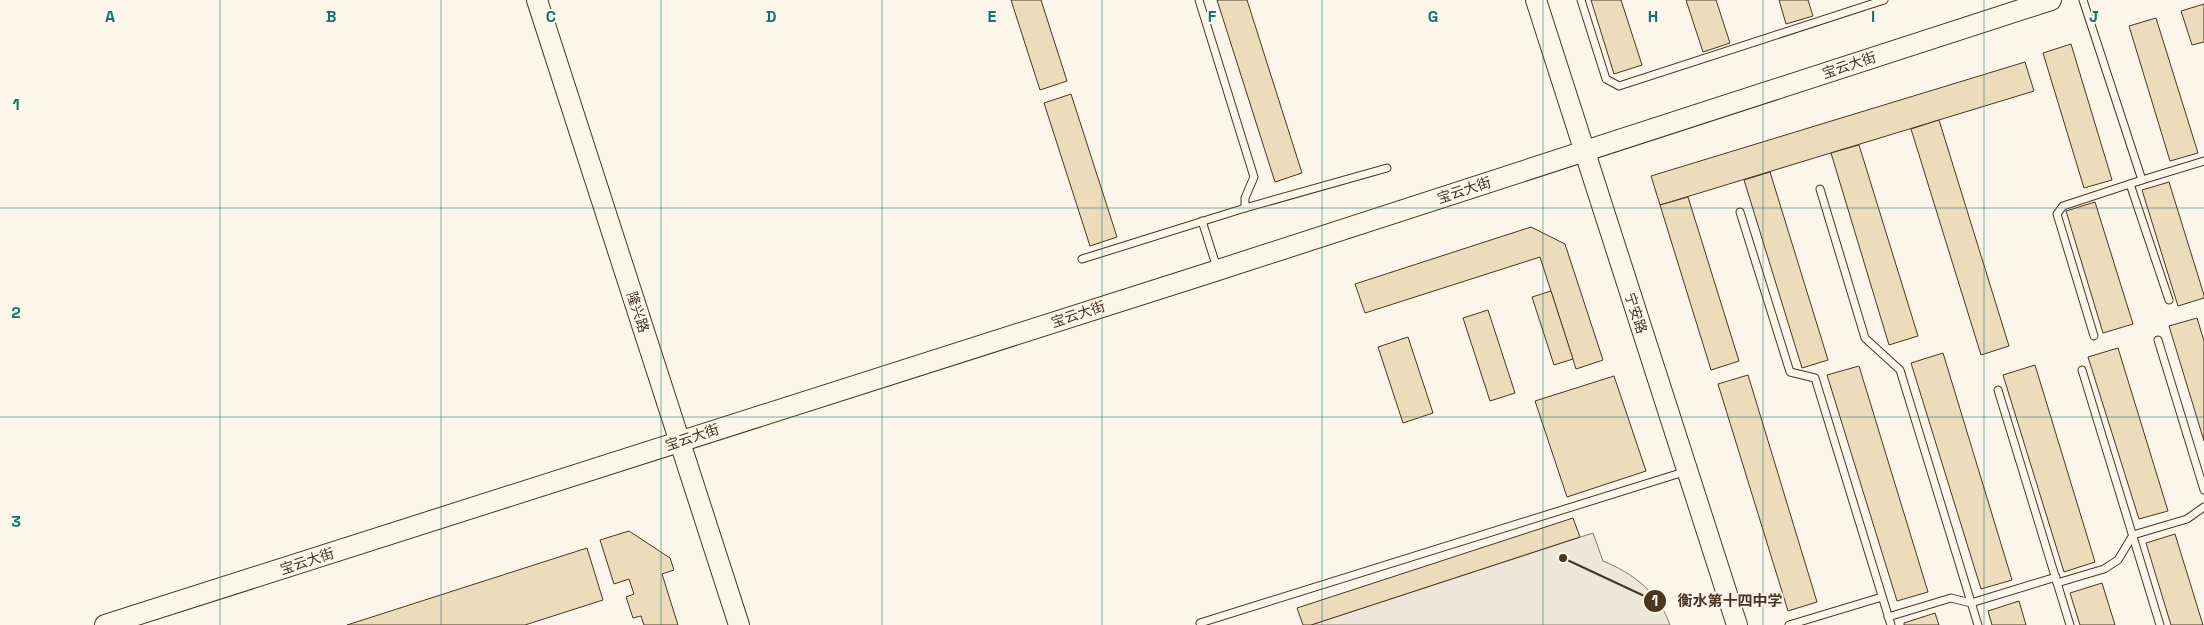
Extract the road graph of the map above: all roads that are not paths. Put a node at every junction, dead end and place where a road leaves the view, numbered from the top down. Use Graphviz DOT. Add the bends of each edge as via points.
graph roads {
  1 [pos="537,0"];
  2 [pos="1199,0"];
  3 [pos="1536,0"];
  4 [pos="1581,0"];
  5 [pos="1884,0"];
  6 [pos="2083,0"];
  7 [pos="2038,2"];
  8 [pos="1584,151"];
  9 [pos="2204,161"];
  10 [pos="1387,168"];
  11 [pos="2142,180"];
  12 [pos="2130,184"];
  13 [pos="1820,189"];
  14 [pos="1245,208"];
  15 [pos="1740,212"];
  16 [pos="1202,221"];
  17 [pos="1082,259"];
  18 [pos="1217,270"];
  19 [pos="2168,300"];
  20 [pos="2094,336"];
  21 [pos="2158,340"];
  22 [pos="2082,370"];
  23 [pos="1998,390"];
  24 [pos="680,441"];
  25 [pos="1687,471"];
  26 [pos="2204,490"];
  27 [pos="2204,507"];
  28 [pos="2133,535"];
  29 [pos="2057,580"];
  30 [pos="1882,597"];
  31 [pos="1971,603"];
  32 [pos="1888,617"];
  33 [pos="1200,623"];
  34 [pos="105,625"];
  35 [pos="739,625"];
  36 [pos="1737,625"];
  37 [pos="1789,625"];
  38 [pos="1891,625"];
  39 [pos="1978,625"];
  40 [pos="2070,625"];
  41 [pos="2160,625"];
  1 -- 24 [label="street, 隆兴路"];
  2 -- 14 [label="lane" via="1254,177 1245,198"];
  3 -- 8 [label="street, 宁安路"];
  4 -- 5 [label="lane" via="1606,79 1619,86"];
  6 -- 11 [label="lane"];
  7 -- 8 [label="street, 宝云大街"];
  8 -- 18 [label="street, 宝云大街"];
  8 -- 25 [label="street, 宁安路"];
  9 -- 11 [label="lane"];
  10 -- 14 [label="lane"];
  11 -- 12 [label="lane"];
  12 -- 19 [label="lane"];
  12 -- 20 [label="lane" via="2062,206 2057,214"];
  13 -- 31 [label="lane" via="1865,338 1900,370"];
  14 -- 16 [label="lane"];
  15 -- 30 [label="lane" via="1790,372 1815,378"];
  16 -- 17 [label="lane"];
  16 -- 18 [label="lane"];
  18 -- 24 [label="street, 宝云大街"];
  21 -- 26 [label="lane"];
  22 -- 28 [label="lane"];
  23 -- 29 [label="lane"];
  24 -- 34 [label="street, 宝云大街"];
  24 -- 35 [label="street, 隆兴路"];
  25 -- 33 [label="lane"];
  25 -- 36 [label="street, 宁安路"];
  27 -- 28 [label="lane" via="2187,519"];
  28 -- 29 [label="lane" via="2118,560 2104,569"];
  28 -- 41 [label="lane"];
  29 -- 31 [label="lane"];
  29 -- 40 [label="lane"];
  30 -- 32 [label="lane"];
  30 -- 37 [label="lane"];
  31 -- 32 [label="lane" via="1951,598"];
  31 -- 39 [label="lane"];
  32 -- 38 [label="lane"];
}
